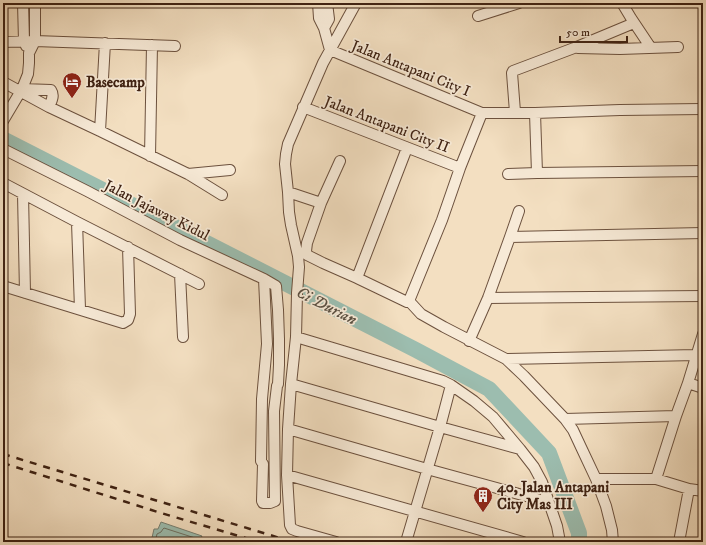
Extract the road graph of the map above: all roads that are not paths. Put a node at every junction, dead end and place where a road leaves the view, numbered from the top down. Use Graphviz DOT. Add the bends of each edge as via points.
graph roads {
  1 [pos="23,3"];
  2 [pos="35,3"];
  3 [pos="318,3"];
  4 [pos="327,3"];
  5 [pos="356,3"];
  6 [pos="519,3"];
  7 [pos="622,3"];
  8 [pos="478,16"];
  9 [pos="634,23"];
  10 [pos="324,28"];
  11 [pos="24,41"];
  12 [pos="35,41"];
  13 [pos="3,42"];
  14 [pos="105,43"];
  15 [pos="152,45"];
  16 [pos="175,46"];
  17 [pos="678,47"];
  18 [pos="574,48"];
  19 [pos="651,48"];
  20 [pos="330,50"];
  21 [pos="29,54"];
  22 [pos="3,82"];
  23 [pos="21,90"];
  24 [pos="49,107"];
  25 [pos="303,107"];
  26 [pos="702,109"];
  27 [pos="515,112"];
  28 [pos="482,113"];
  29 [pos="535,113"];
  30 [pos="3,121"];
  31 [pos="100,131"];
  32 [pos="407,148"];
  33 [pos="3,149"];
  34 [pos="150,156"];
  35 [pos="340,161"];
  36 [pos="460,168"];
  37 [pos="230,170"];
  38 [pos="703,171"];
  39 [pos="537,173"];
  40 [pos="188,174"];
  41 [pos="508,174"];
  42 [pos="3,183"];
  43 [pos="288,192"];
  44 [pos="23,194"];
  45 [pos="222,195"];
  46 [pos="321,203"];
  47 [pos="519,211"];
  48 [pos="77,222"];
  49 [pos="703,233"];
  50 [pos="510,237"];
  51 [pos="128,247"];
  52 [pos="180,274"];
  53 [pos="358,278"];
  54 [pos="264,279"];
  55 [pos="199,284"];
  56 [pos="3,286"];
  57 [pos="24,293"];
  58 [pos="703,296"];
  59 [pos="488,298"];
  60 [pos="409,301"];
  61 [pos="80,309"];
  62 [pos="703,334"];
  63 [pos="183,337"];
  64 [pos="296,337"];
  65 [pos="469,340"];
  66 [pos="696,355"];
  67 [pos="506,359"];
  68 [pos="688,383"];
  69 [pos="291,384"];
  70 [pos="451,385"];
  71 [pos="703,388"];
  72 [pos="676,416"];
  73 [pos="565,419"];
  74 [pos="440,427"];
  75 [pos="288,429"];
  76 [pos="520,449"];
  77 [pos="427,469"];
  78 [pos="288,475"];
  79 [pos="596,479"];
  80 [pos="656,479"];
  81 [pos="689,489"];
  82 [pos="703,491"];
  83 [pos="548,502"];
  84 [pos="415,511"];
  85 [pos="336,542"];
  86 [pos="406,542"];
  87 [pos="523,542"];
  88 [pos="560,542"];
  89 [pos="613,542"];
  90 [pos="679,542"];
  1 -- 11 [label="street"];
  2 -- 12 [label="street"];
  3 -- 10 [label="street" via="319,18"];
  4 -- 10 [label="street" via="329,19"];
  5 -- 20 [label="street"];
  6 -- 8 [label="street"];
  7 -- 9 [label="street"];
  9 -- 18 [label="street"];
  9 -- 19 [label="street"];
  10 -- 20 [label="street"];
  11 -- 12 [label="street"];
  11 -- 13 [label="street"];
  11 -- 21 [label="street"];
  12 -- 14 [label="street"];
  12 -- 21 [label="street"];
  14 -- 15 [label="street"];
  14 -- 31 [label="street"];
  15 -- 16 [label="street"];
  15 -- 34 [label="street"];
  17 -- 19 [label="street"];
  18 -- 19 [label="street"];
  18 -- 27 [label="street" via="513,71"];
  20 -- 25 [label="street"];
  20 -- 28 [label="street, Jalan Antapani City I"];
  21 -- 23 [label="street" via="28,74"];
  22 -- 23 [label="street"];
  23 -- 24 [label="street"];
  23 -- 24 [label="street" via="51,90 53,96"];
  23 -- 30 [label="street"];
  24 -- 31 [label="street"];
  25 -- 32 [label="street, Jalan Antapani City II"];
  25 -- 43 [label="street" via="288,144 285,164"];
  26 -- 29 [label="street"];
  27 -- 28 [label="street"];
  27 -- 29 [label="street"];
  28 -- 36 [label="street"];
  29 -- 39 [label="street"];
  31 -- 34 [label="street"];
  32 -- 36 [label="street, Jalan Antapani City II"];
  32 -- 53 [label="street"];
  33 -- 54 [label="street, Jalan Jajaway Kidul" via="180,240"];
  34 -- 40 [label="street"];
  35 -- 46 [label="street"];
  36 -- 60 [label="street"];
  37 -- 40 [label="street"];
  38 -- 39 [label="street"];
  39 -- 41 [label="street"];
  40 -- 45 [label="street"];
  42 -- 44 [label="street"];
  43 -- 46 [label="street"];
  43 -- 64 [label="street" via="299,267"];
  44 -- 48 [label="street"];
  44 -- 57 [label="street"];
  46 -- 53 [label="street" via="307,243 307,255"];
  47 -- 50 [label="street"];
  48 -- 51 [label="street"];
  48 -- 61 [label="street"];
  49 -- 50 [label="street"];
  50 -- 59 [label="street"];
  51 -- 52 [label="street"];
  51 -- 61 [label="street" via="128,320 123,323"];
  52 -- 55 [label="street"];
  52 -- 63 [label="street"];
  53 -- 60 [label="street"];
  54 -- 54 [label="street, Jalan Jajaway Kidul" via="276,286 278,310 279,365 274,411 275,501 270,503 263,502 261,461 266,344"];
  56 -- 57 [label="street"];
  57 -- 61 [label="street"];
  58 -- 59 [label="street"];
  59 -- 65 [label="street"];
  60 -- 65 [label="street" via="421,314"];
  62 -- 66 [label="street"];
  64 -- 69 [label="street"];
  64 -- 70 [label="street"];
  65 -- 67 [label="street"];
  66 -- 67 [label="street"];
  66 -- 68 [label="street"];
  67 -- 73 [label="street"];
  68 -- 71 [label="street"];
  68 -- 72 [label="street"];
  69 -- 74 [label="street"];
  69 -- 75 [label="street"];
  70 -- 74 [label="street"];
  70 -- 76 [label="street" via="493,417"];
  72 -- 73 [label="street"];
  72 -- 80 [label="street"];
  73 -- 79 [label="street"];
  74 -- 76 [label="street"];
  74 -- 77 [label="street"];
  75 -- 77 [label="street"];
  75 -- 78 [label="street"];
  76 -- 83 [label="street" via="542,482"];
  77 -- 83 [label="street"];
  77 -- 84 [label="street"];
  78 -- 84 [label="street"];
  78 -- 85 [label="street" via="292,529"];
  79 -- 80 [label="street"];
  79 -- 89 [label="street" via="606,506"];
  80 -- 81 [label="street"];
  81 -- 82 [label="street"];
  81 -- 90 [label="street"];
  83 -- 88 [label="street"];
  84 -- 86 [label="street"];
  84 -- 87 [label="street"];
}
